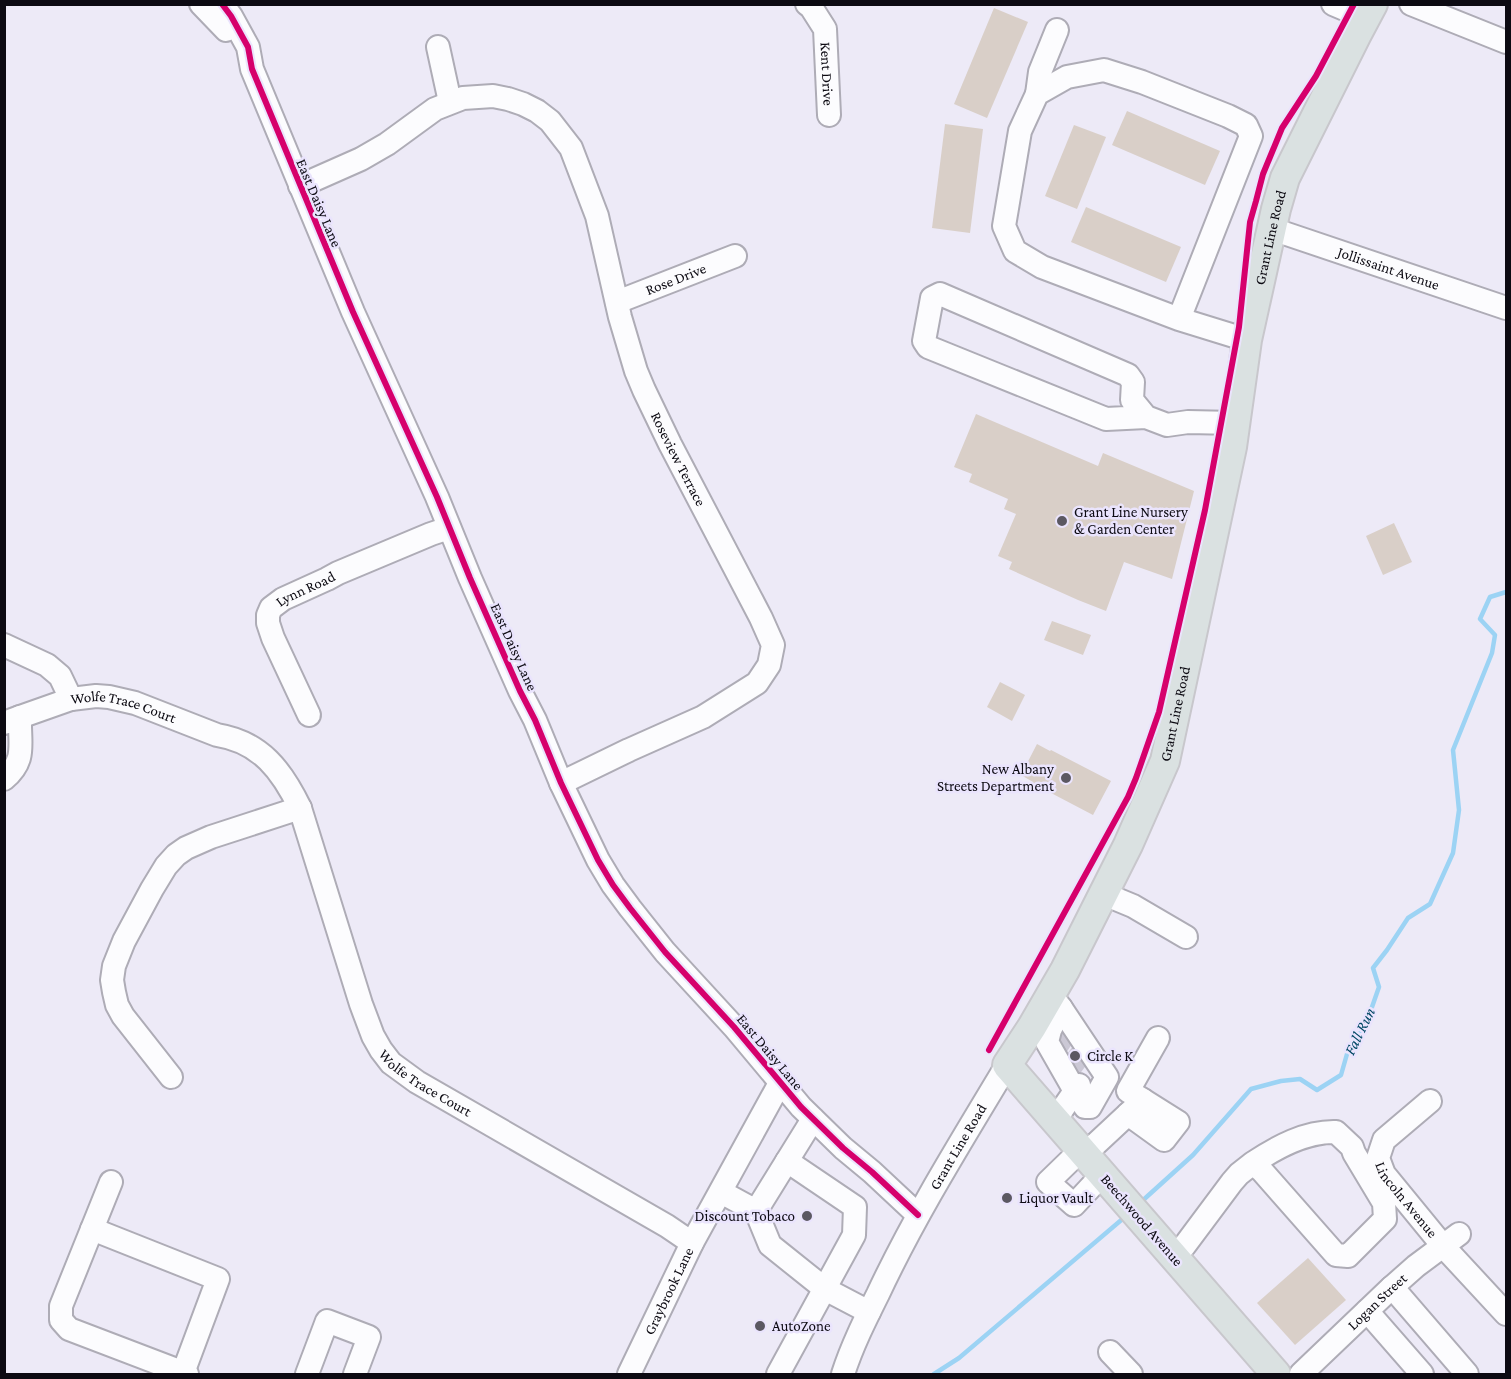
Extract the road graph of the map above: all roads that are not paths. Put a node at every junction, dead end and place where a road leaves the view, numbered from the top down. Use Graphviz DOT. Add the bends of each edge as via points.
graph roads {
  1 [pos="201,4"];
  2 [pos="222,4"];
  3 [pos="807,4"];
  4 [pos="1333,4"];
  5 [pos="1411,4"];
  6 [pos="1370,11"];
  7 [pos="1057,30"];
  8 [pos="1506,42"];
  9 [pos="438,47"];
  10 [pos="252,69"];
  11 [pos="1037,94"];
  12 [pos="450,102"];
  13 [pos="829,115"];
  14 [pos="300,186"];
  15 [pos="1272,229"];
  16 [pos="735,256"];
  17 [pos="617,302"];
  18 [pos="1506,308"];
  19 [pos="1179,319"];
  20 [pos="1247,340"];
  21 [pos="1146,417"];
  22 [pos="1235,423"];
  23 [pos="449,528"];
  24 [pos="4,645"];
  25 [pos="70,699"];
  26 [pos="309,715"];
  27 [pos="12,720"];
  28 [pos="4,779"];
  29 [pos="561,783"];
  30 [pos="300,808"];
  31 [pos="1104,894"];
  32 [pos="1186,937"];
  33 [pos="1063,1014"];
  34 [pos="1158,1038"];
  35 [pos="1007,1065"];
  36 [pos="1081,1068"];
  37 [pos="171,1077"];
  38 [pos="780,1083"];
  39 [pos="1430,1101"];
  40 [pos="813,1119"];
  41 [pos="1055,1120"];
  42 [pos="1354,1153"];
  43 [pos="1378,1158"];
  44 [pos="1089,1160"];
  45 [pos="787,1161"];
  46 [pos="1253,1163"];
  47 [pos="111,1182"];
  48 [pos="721,1192"];
  49 [pos="756,1211"];
  50 [pos="918,1215"];
  51 [pos="92,1229"];
  52 [pos="1451,1240"];
  53 [pos="692,1243"];
  54 [pos="1174,1257"];
  55 [pos="1392,1287"];
  56 [pos="825,1288"];
  57 [pos="1367,1311"];
  58 [pos="869,1312"];
  59 [pos="1506,1314"];
  60 [pos="1110,1352"];
  61 [pos="185,1374"];
  62 [pos="307,1374"];
  63 [pos="356,1374"];
  64 [pos="629,1374"];
  65 [pos="778,1374"];
  66 [pos="843,1374"];
  67 [pos="1131,1374"];
  68 [pos="1276,1374"];
  69 [pos="1301,1374"];
  70 [pos="1422,1374"];
  71 [pos="1467,1374"];
  1 -- 10 [label="street, East Daisy Lane" via="229,33"];
  2 -- 10 [label="street, East Daisy Lane" via="248,47"];
  3 -- 13 [label="street, Kent Drive" via="825,29"];
  4 -- 6 [label="street"];
  5 -- 8 [label="street"];
  6 -- 15 [label="main road, Grant Line Road" via="1285,178"];
  7 -- 11 [label="street" via="1040,72"];
  9 -- 12 [label="street"];
  10 -- 14 [label="street, East Daisy Lane"];
  11 -- 19 [label="street" via="1020,131 1004,226 1015,251 1042,267"];
  11 -- 19 [label="street" via="1067,76 1104,70 1246,125 1251,136"];
  12 -- 14 [label="street, Roseview Terrace" via="362,159"];
  12 -- 17 [label="street, Roseview Terrace" via="493,96 508,99 537,111 561,134 571,148 597,216"];
  14 -- 23 [label="street, East Daisy Lane"];
  15 -- 18 [label="street, Jollissaint Avenue"];
  15 -- 20 [label="main road, Grant Line Road"];
  16 -- 17 [label="street, Rose Drive"];
  17 -- 29 [label="street, Roseview Terrace" via="644,390 773,645 769,665 757,683 703,717"];
  19 -- 20 [label="street"];
  20 -- 22 [label="main road, Grant Line Road"];
  21 -- 21 [label="street" via="1132,399 1133,382 1128,375 940,294 932,298 924,341 928,348 1106,420"];
  21 -- 22 [label="street" via="1167,425"];
  22 -- 31 [label="main road, Grant Line Road" via="1164,761"];
  23 -- 26 [label="street, Lynn Road" via="338,573 271,608 268,623 273,638"];
  23 -- 29 [label="street, East Daisy Lane"];
  24 -- 25 [label="street" via="47,665 60,676"];
  25 -- 27 [label="street, Wolfe Trace Court"];
  25 -- 30 [label="street, Wolfe Trace Court" via="109,697 135,703 246,744 282,774"];
  27 -- 28 [label="street, Wolfe Trace Court" via="21,753"];
  29 -- 38 [label="street, East Daisy Lane" via="598,860 630,908"];
  30 -- 37 [label="street" via="211,837 176,855 124,940 112,980 117,1005"];
  30 -- 53 [label="street, Wolfe Trace Court" via="361,1004 373,1036 391,1063"];
  31 -- 32 [label="street"];
  31 -- 33 [label="main road, Grant Line Road" via="1065,970"];
  33 -- 35 [label="main road, Grant Line Road"];
  33 -- 36 [label="street"];
  33 -- 36 [label="street" via="1050,1030 1047,1042"];
  34 -- 44 [label="street" via="1128,1091 1136,1107"];
  35 -- 41 [label="main road, Beechwood Avenue"];
  35 -- 50 [label="street, Grant Line Road"];
  36 -- 41 [label="street"];
  38 -- 40 [label="street, East Daisy Lane"];
  38 -- 48 [label="street, Graybrook Lane"];
  39 -- 43 [label="street, Lincoln Avenue" via="1384,1140"];
  40 -- 45 [label="street"];
  40 -- 50 [label="street, East Daisy Lane"];
  41 -- 44 [label="main road, Beechwood Avenue"];
  42 -- 43 [label="street" via="1365,1152"];
  42 -- 46 [label="street" via="1336,1132 1328,1131 1301,1137"];
  42 -- 46 [label="street" via="1384,1203 1385,1219 1348,1256 1336,1255"];
  43 -- 52 [label="street, Lincoln Avenue" via="1384,1174"];
  44 -- 54 [label="main road, Beechwood Avenue"];
  45 -- 49 [label="street"];
  45 -- 56 [label="street" via="855,1207 854,1235"];
  46 -- 54 [label="street" via="1232,1182"];
  47 -- 51 [label="street"];
  48 -- 49 [label="street"];
  48 -- 53 [label="street, Graybrook Lane"];
  49 -- 56 [label="street" via="770,1245"];
  50 -- 58 [label="street, Grant Line Road"];
  51 -- 61 [label="street" via="61,1306 61,1320 69,1329"];
  51 -- 61 [label="street" via="218,1279"];
  52 -- 55 [label="street, Logan Street"];
  52 -- 59 [label="street, Lincoln Avenue"];
  53 -- 64 [label="street, Graybrook Lane"];
  54 -- 68 [label="main road, Beechwood Avenue"];
  55 -- 57 [label="street, Logan Street"];
  55 -- 71 [label="street"];
  56 -- 58 [label="street"];
  56 -- 65 [label="street"];
  57 -- 69 [label="street, Logan Street"];
  57 -- 70 [label="street"];
  58 -- 66 [label="street, Grant Line Road"];
  60 -- 67 [label="street"];
  62 -- 63 [label="street" via="327,1321 369,1337"];
}
